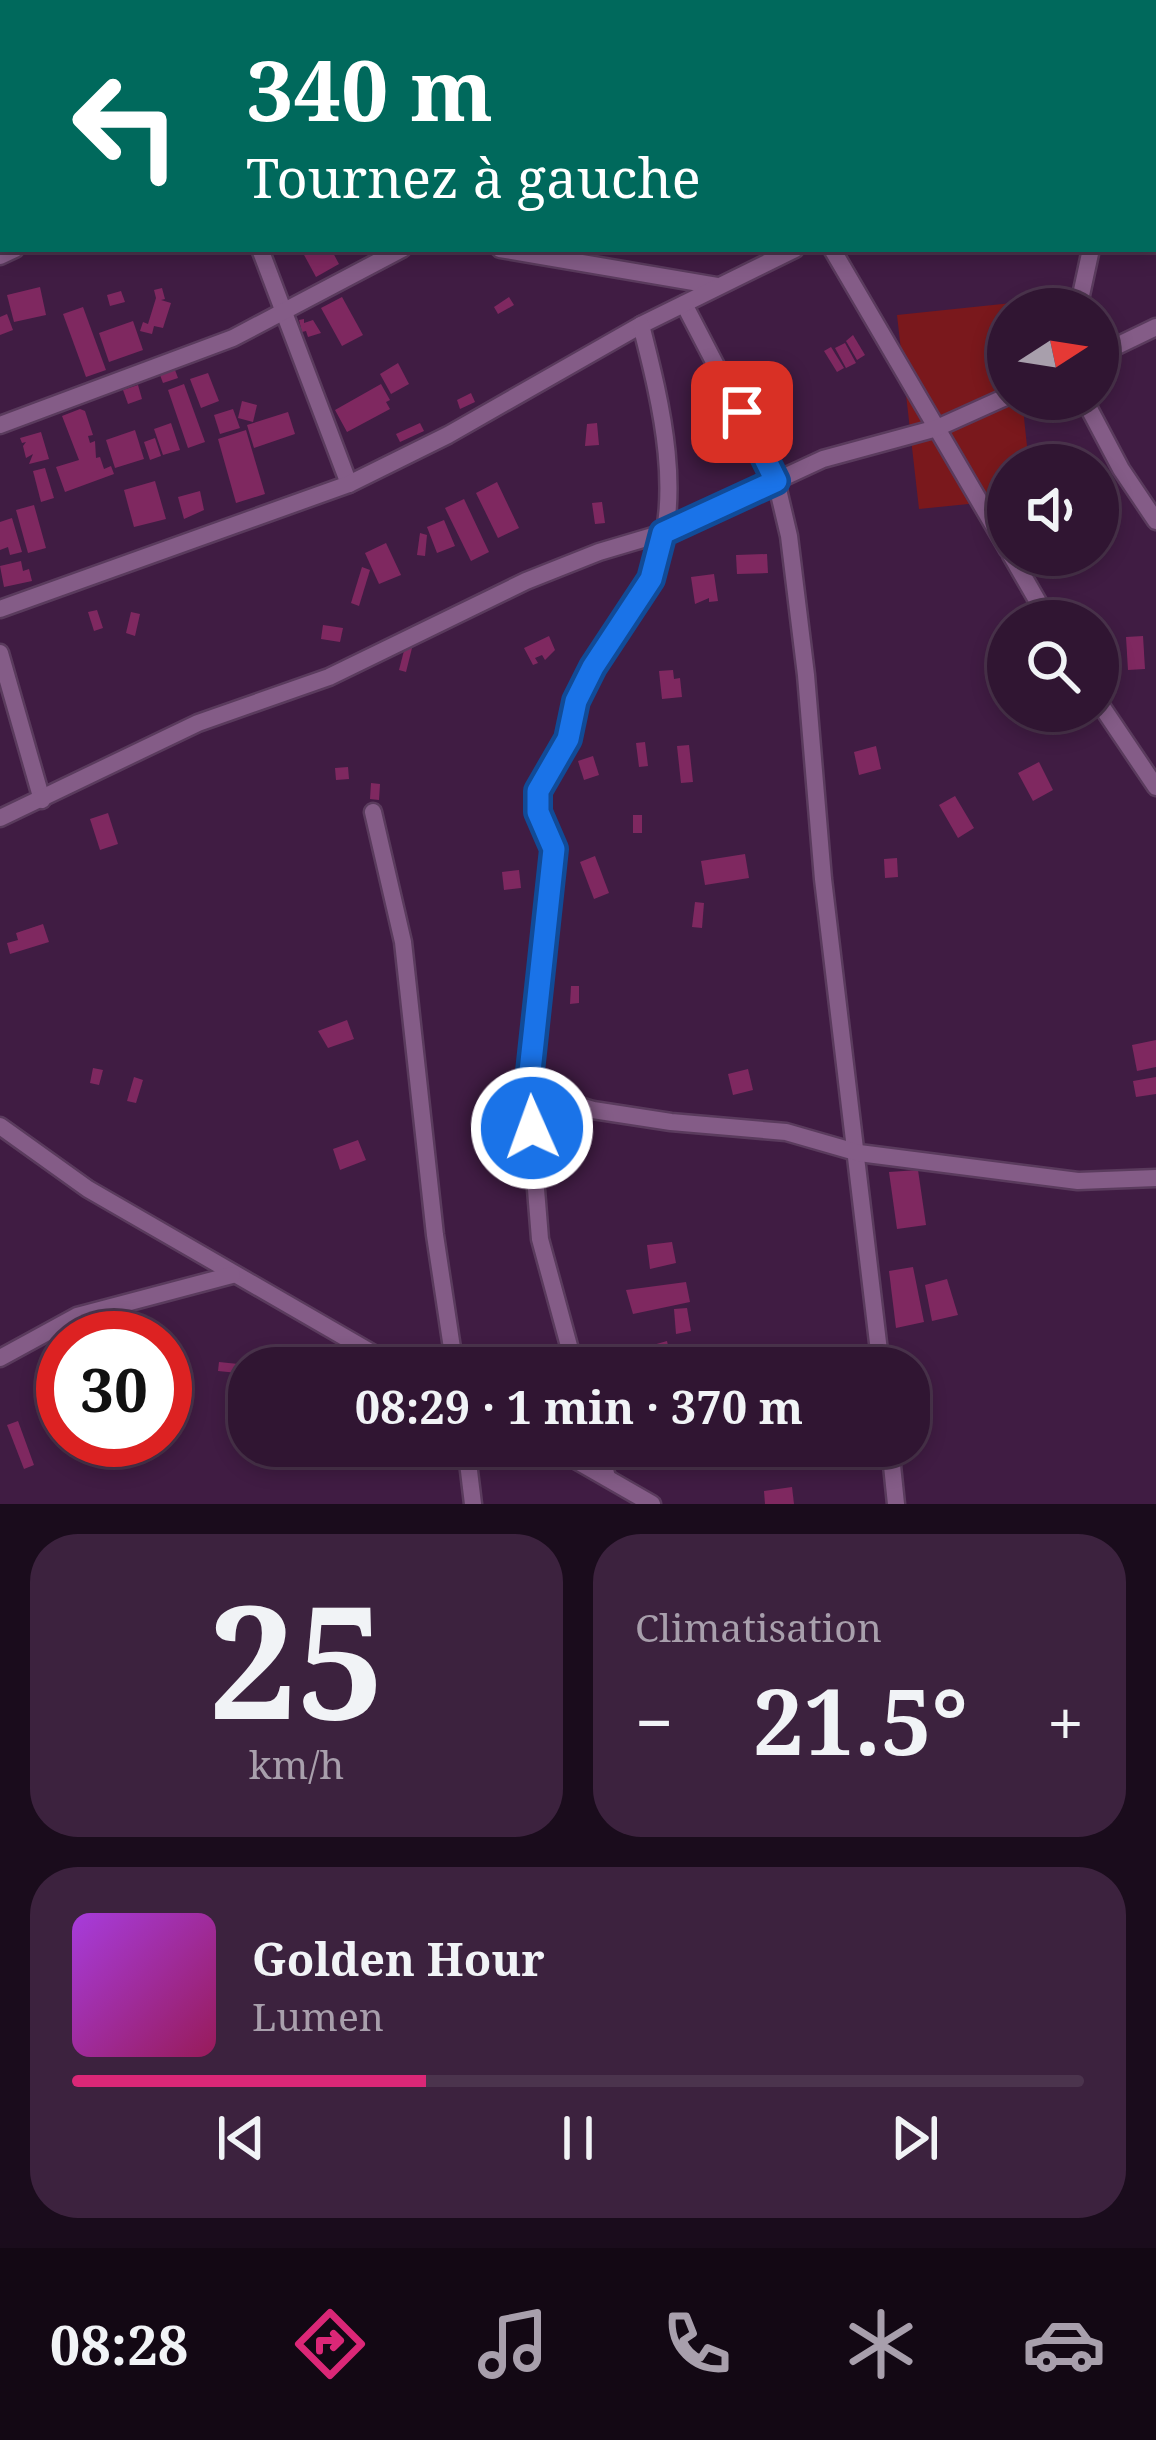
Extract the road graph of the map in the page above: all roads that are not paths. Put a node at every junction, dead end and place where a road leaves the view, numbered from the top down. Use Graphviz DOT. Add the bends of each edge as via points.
graph roads {
  1 [pos="261,252"];
  2 [pos="396,252"];
  3 [pos="518,252"];
  4 [pos="789,252"];
  5 [pos="834,252"];
  6 [pos="1089,252"];
  7 [pos="719,286"];
  8 [pos="1082,288"];
  9 [pos="684,304"];
  10 [pos="283,310"];
  11 [pos="641,325"];
  12 [pos="1156,327"];
  13 [pos="1119,345"];
  14 [pos="987,405"];
  15 [pos="1095,420"];
  16 [pos="0,424"];
  17 [pos="937,428"];
  18 [pos="776,481"];
  19 [pos="349,484"];
  20 [pos="987,515"];
  21 [pos="1156,520"];
  22 [pos="663,533"];
  23 [pos="0,609"];
  24 [pos="0,653"];
  25 [pos="1119,732"];
  26 [pos="1156,788"];
  27 [pos="42,800"];
  28 [pos="373,812"];
  29 [pos="0,818"];
  30 [pos="528,1090"];
  31 [pos="0,1126"];
  32 [pos="854,1151"];
  33 [pos="1156,1178"];
  34 [pos="232,1275"];
  35 [pos="361,1347"];
  36 [pos="452,1347"];
  37 [pos="569,1347"];
  38 [pos="878,1347"];
  39 [pos="0,1358"];
  40 [pos="469,1467"];
  41 [pos="589,1467"];
  42 [pos="604,1467"];
  43 [pos="892,1467"];
  44 [pos="607,1477"];
  45 [pos="473,1504"];
  46 [pos="651,1504"];
  47 [pos="896,1504"];
  1 -- 10 [label="street"];
  2 -- 10 [label="street"];
  3 -- 7 [label="street"];
  4 -- 7 [label="street"];
  5 -- 17 [label="street"];
  6 -- 8 [label="street"];
  7 -- 9 [label="street"];
  9 -- 11 [label="street"];
  9 -- 18 [label="street"];
  10 -- 16 [label="street" via="233,338"];
  10 -- 19 [label="street"];
  11 -- 19 [label="street"];
  11 -- 22 [label="street" via="665,444"];
  12 -- 13 [label="street"];
  14 -- 17 [label="street"];
  15 -- 21 [label="street"];
  17 -- 18 [label="street" via="823,459"];
  17 -- 20 [label="street"];
  18 -- 22 [label="street"];
  18 -- 32 [label="street" via="806,675"];
  19 -- 23 [label="street"];
  22 -- 27 [label="street" via="526,581 329,677 198,723"];
  22 -- 30 [label="street" via="651,579 593,667 568,739 538,791 554,849"];
  24 -- 27 [label="street"];
  25 -- 26 [label="street"];
  27 -- 29 [label="street"];
  28 -- 36 [label="street" via="404,942"];
  30 -- 32 [label="street" via="593,1110 786,1132"];
  30 -- 37 [label="street" via="542,1252"];
  31 -- 34 [label="street"];
  32 -- 33 [label="street" via="1078,1181"];
  32 -- 38 [label="street"];
  34 -- 35 [label="street"];
  34 -- 39 [label="street" via="77,1316"];
  40 -- 45 [label="street"];
  41 -- 44 [label="street"];
  42 -- 44 [label="street"];
  43 -- 47 [label="street"];
  44 -- 46 [label="street"];
}
